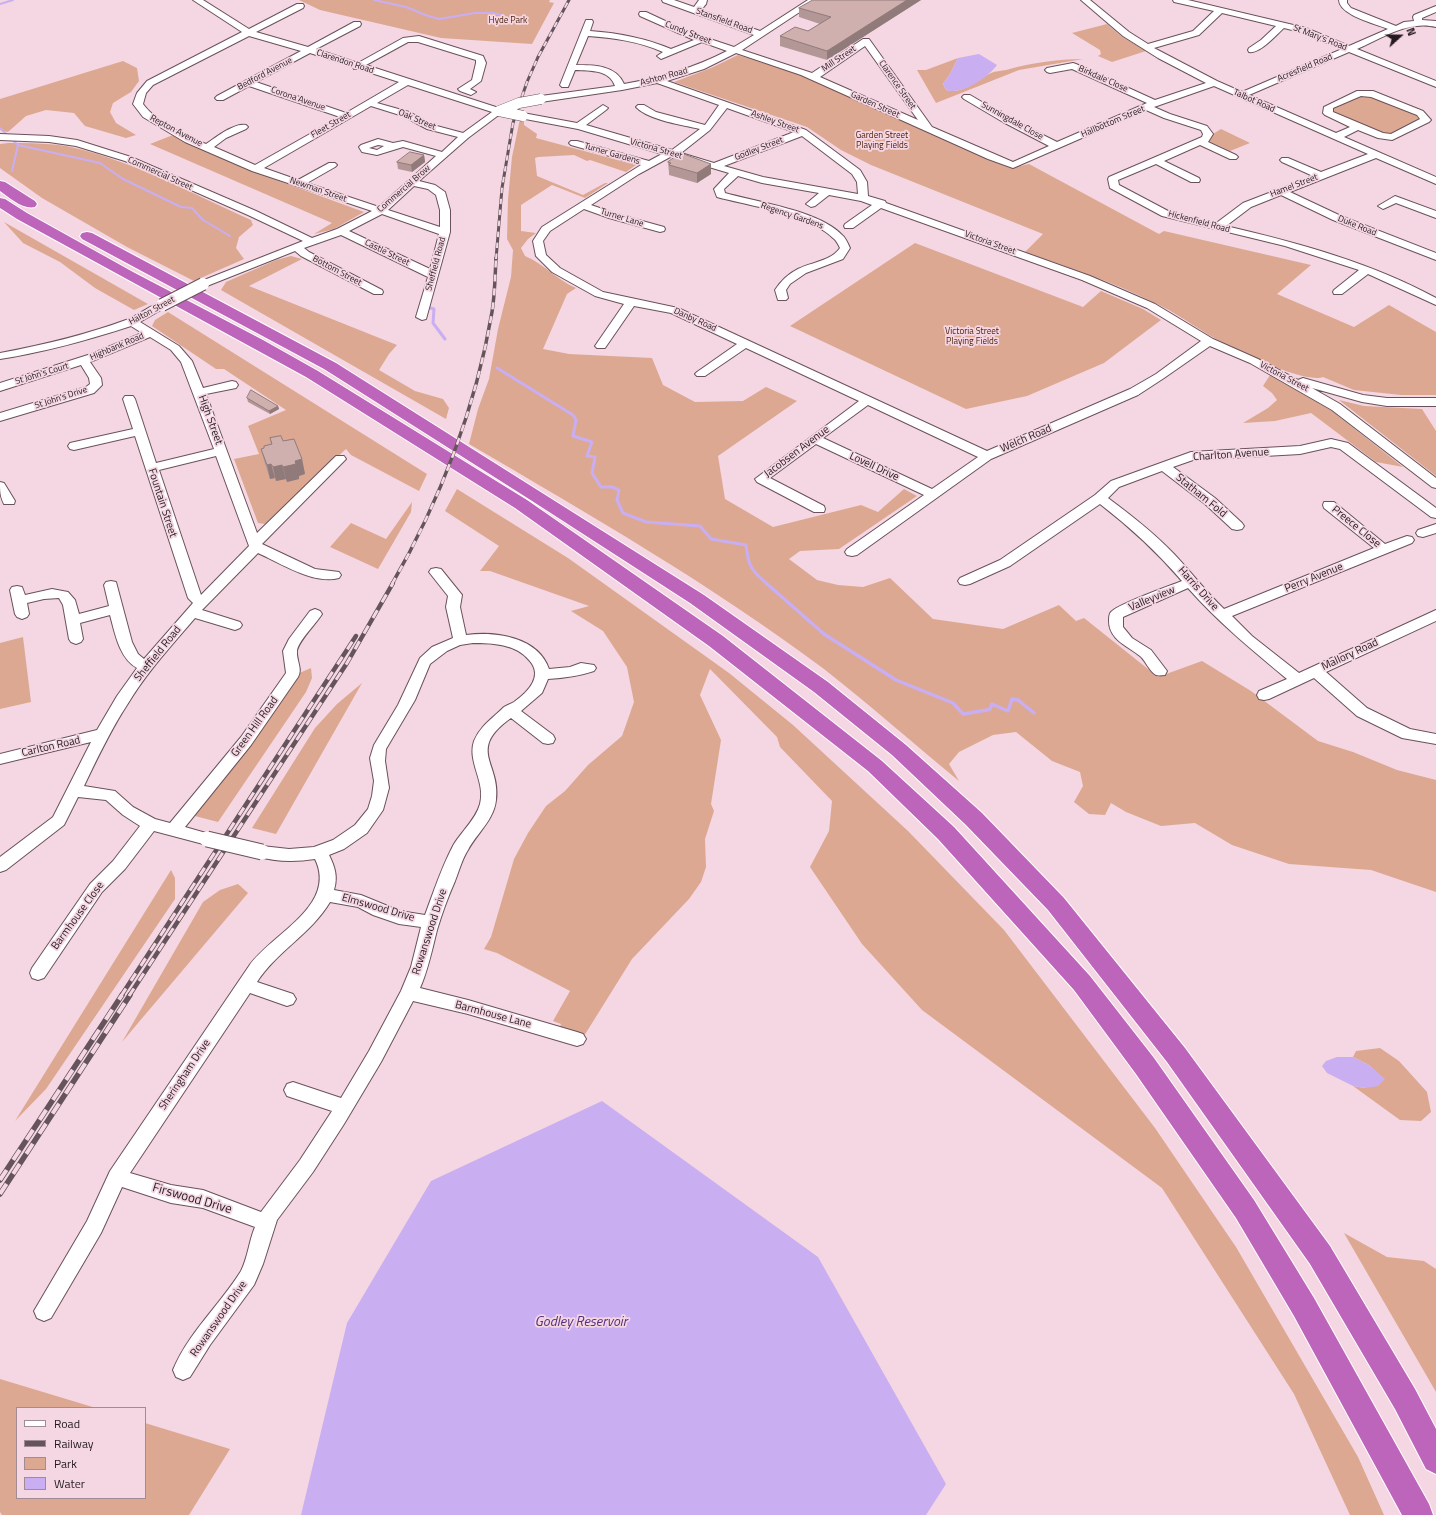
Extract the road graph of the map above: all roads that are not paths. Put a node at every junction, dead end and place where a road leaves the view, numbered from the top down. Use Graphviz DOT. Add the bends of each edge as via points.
graph roads {
  1 [pos="197,0"];
  2 [pos="666,0"];
  3 [pos="703,0"];
  4 [pos="814,0"];
  5 [pos="1085,0"];
  6 [pos="1177,0"];
  7 [pos="1343,0"];
  8 [pos="300,6"];
  9 [pos="1436,9"];
  10 [pos="1220,10"];
  11 [pos="695,11"];
  12 [pos="643,14"];
  13 [pos="589,22"];
  14 [pos="1420,23"];
  15 [pos="357,24"];
  16 [pos="1436,24"];
  17 [pos="1282,25"];
  18 [pos="1396,29"];
  19 [pos="250,33"];
  20 [pos="584,33"];
  21 [pos="759,34"];
  22 [pos="699,41"];
  23 [pos="866,41"];
  24 [pos="1147,47"];
  25 [pos="1349,49"];
  26 [pos="309,50"];
  27 [pos="734,50"];
  28 [pos="1252,50"];
  29 [pos="357,67"];
  30 [pos="570,67"];
  31 [pos="1050,70"];
  32 [pos="813,77"];
  33 [pos="659,81"];
  34 [pos="250,82"];
  35 [pos="406,82"];
  36 [pos="1214,83"];
  37 [pos="1436,84"];
  38 [pos="565,85"];
  39 [pos="620,87"];
  40 [pos="463,89"];
  41 [pos="1242,95"];
  42 [pos="220,98"];
  43 [pos="966,98"];
  44 [pos="369,103"];
  45 [pos="725,104"];
  46 [pos="1151,105"];
  47 [pos="641,107"];
  48 [pos="603,108"];
  49 [pos="499,111"];
  50 [pos="347,116"];
  51 [pos="579,126"];
  52 [pos="243,127"];
  53 [pos="1358,127"];
  54 [pos="707,128"];
  55 [pos="927,128"];
  56 [pos="803,132"];
  57 [pos="465,136"];
  58 [pos="2,137"];
  59 [pos="1335,137"];
  60 [pos="1201,142"];
  61 [pos="574,143"];
  62 [pos="392,146"];
  63 [pos="1057,146"];
  64 [pos="207,148"];
  65 [pos="672,153"];
  66 [pos="443,155"];
  67 [pos="1375,155"];
  68 [pos="1155,160"];
  69 [pos="1286,160"];
  70 [pos="1221,162"];
  71 [pos="649,164"];
  72 [pos="332,165"];
  73 [pos="1013,165"];
  74 [pos="715,166"];
  75 [pos="256,168"];
  76 [pos="736,172"];
  77 [pos="1321,176"];
  78 [pos="1196,180"];
  79 [pos="1436,181"];
  80 [pos="414,183"];
  81 [pos="298,184"];
  82 [pos="0,185"];
  83 [pos="828,191"];
  84 [pos="1280,191"];
  85 [pos="863,198"];
  86 [pos="0,202"];
  87 [pos="881,203"];
  88 [pos="811,204"];
  89 [pos="583,205"];
  90 [pos="1383,206"];
  91 [pos="380,212"];
  92 [pos="1436,215"];
  93 [pos="849,226"];
  94 [pos="1218,227"];
  95 [pos="660,229"];
  96 [pos="341,231"];
  97 [pos="445,232"];
  98 [pos="312,242"];
  99 [pos="297,247"];
  100 [pos="1436,257"];
  101 [pos="1366,270"];
  102 [pos="433,275"];
  103 [pos="378,292"];
  104 [pos="1338,292"];
  105 [pos="782,298"];
  106 [pos="1434,298"];
  107 [pos="631,302"];
  108 [pos="422,317"];
  109 [pos="132,322"];
  110 [pos="150,333"];
  111 [pos="1209,341"];
  112 [pos="746,343"];
  113 [pos="601,346"];
  114 [pos="0,356"];
  115 [pos="84,361"];
  116 [pos="701,374"];
  117 [pos="1293,382"];
  118 [pos="232,385"];
  119 [pos="0,387"];
  120 [pos="200,392"];
  121 [pos="129,399"];
  122 [pos="867,400"];
  123 [pos="1436,402"];
  124 [pos="0,417"];
  125 [pos="139,431"];
  126 [pos="815,439"];
  127 [pos="74,446"];
  128 [pos="221,451"];
  129 [pos="987,456"];
  130 [pos="340,459"];
  131 [pos="1164,466"];
  132 [pos="151,468"];
  133 [pos="1431,481"];
  134 [pos="0,486"];
  135 [pos="1400,487"];
  136 [pos="933,494"];
  137 [pos="1100,498"];
  138 [pos="9,501"];
  139 [pos="1329,505"];
  140 [pos="819,508"];
  141 [pos="1436,514"];
  142 [pos="1237,526"];
  143 [pos="1436,528"];
  144 [pos="1424,533"];
  145 [pos="1407,540"];
  146 [pos="255,545"];
  147 [pos="1383,549"];
  148 [pos="852,552"];
  149 [pos="436,572"];
  150 [pos="334,575"];
  151 [pos="964,581"];
  152 [pos="1191,582"];
  153 [pos="111,585"];
  154 [pos="19,601"];
  155 [pos="197,608"];
  156 [pos="116,609"];
  157 [pos="315,614"];
  158 [pos="1222,615"];
  159 [pos="1436,615"];
  160 [pos="73,620"];
  161 [pos="234,625"];
  162 [pos="76,639"];
  163 [pos="460,640"];
  164 [pos="146,666"];
  165 [pos="590,668"];
  166 [pos="1160,671"];
  167 [pos="1315,672"];
  168 [pos="542,675"];
  169 [pos="1298,680"];
  170 [pos="1264,695"];
  171 [pos="510,710"];
  172 [pos="102,734"];
  173 [pos="548,739"];
  174 [pos="1436,739"];
  175 [pos="0,759"];
  176 [pos="74,791"];
  177 [pos="150,824"];
  178 [pos="173,831"];
  179 [pos="320,852"];
  180 [pos="0,866"];
  181 [pos="326,895"];
  182 [pos="431,922"];
  183 [pos="38,973"];
  184 [pos="246,986"];
  185 [pos="409,993"];
  186 [pos="287,999"];
  187 [pos="577,1039"];
  188 [pos="293,1090"];
  189 [pos="344,1107"];
  190 [pos="117,1177"];
  191 [pos="266,1222"];
  192 [pos="44,1311"];
  193 [pos="183,1370"];
  194 [pos="1436,1458"];
  195 [pos="1418,1515"];
  1 -- 19 [label="street, Clarendon Road"];
  2 -- 11 [label="street, Stansfield Road"];
  3 -- 11 [label="street"];
  4 -- 21 [label="street, Ashton Road"];
  5 -- 24 [label="street, Talbot Road" via="1126,34"];
  6 -- 10 [label="street, St Mary's Road"];
  7 -- 18 [label="street" via="1348,10"];
  8 -- 19 [label="street"];
  9 -- 14 [label="street" via="1417,17"];
  10 -- 17 [label="street, St Mary's Road"];
  10 -- 24 [label="street" via="1196,33"];
  11 -- 21 [label="street, Stansfield Road"];
  12 -- 27 [label="street, Cundy Street" via="686,34"];
  13 -- 20 [label="street"];
  14 -- 16 [label="street, Acresfield Road"];
  14 -- 18 [label="street, Acresfield Road" via="1407,24"];
  15 -- 26 [label="street, Bedford Avenue"];
  17 -- 25 [label="street, St Mary's Road" via="1303,30"];
  17 -- 28 [label="street"];
  18 -- 25 [label="street, Acresfield Road"];
  19 -- 26 [label="street, Clarendon Road"];
  19 -- 64 [label="street, Repton Avenue" via="150,83 142,93 138,104 146,115 188,140"];
  20 -- 22 [label="street" via="637,38 666,54"];
  20 -- 30 [label="street"];
  21 -- 27 [label="street, Ashton Road"];
  23 -- 32 [label="street, Mill Street"];
  23 -- 55 [label="street, Clarence Street"];
  24 -- 36 [label="street, Talbot Road"];
  25 -- 37 [label="street, St Mary's Road"];
  25 -- 41 [label="street, Acresfield Road"];
  26 -- 29 [label="street, Clarendon Road"];
  26 -- 34 [label="street, Bedford Avenue"];
  27 -- 32 [label="street, Garden Street"];
  27 -- 33 [label="street, Ashton Road" via="702,66"];
  29 -- 35 [label="street, Clarendon Road"];
  29 -- 40 [label="street" via="406,40 419,39 480,58 476,81"];
  30 -- 38 [label="street"];
  30 -- 39 [label="street" via="594,68 609,73 616,78"];
  31 -- 46 [label="street, Birkdale Close" via="1073,66"];
  32 -- 55 [label="street, Garden Street"];
  33 -- 39 [label="street, Ashton Road"];
  33 -- 45 [label="street, Ashley Street"];
  34 -- 42 [label="street, Bedford Avenue"];
  34 -- 50 [label="street, Corona Avenue"];
  35 -- 44 [label="street, Fleet Street"];
  35 -- 49 [label="street, Clarendon Road"];
  36 -- 41 [label="street, Talbot Road"];
  36 -- 46 [label="street, Hallbottom Street"];
  39 -- 49 [label="street, Ashton Road, bridge" via="519,103"];
  41 -- 59 [label="street, Talbot Road"];
  43 -- 63 [label="street, Sunningdale Close"];
  44 -- 50 [label="street, Fleet Street"];
  44 -- 57 [label="street, Oak Street" via="406,114 430,127"];
  45 -- 54 [label="street, Danby Road"];
  45 -- 56 [label="street, Ashley Street"];
  46 -- 60 [label="street" via="1167,116 1204,128 1208,134"];
  46 -- 63 [label="street, Hallbottom Street"];
  47 -- 54 [label="street" via="653,114"];
  48 -- 51 [label="street"];
  49 -- 51 [label="street, Victoria Street, bridge"];
  49 -- 57 [label="street, Commercial Brow"];
  50 -- 75 [label="street, Fleet Street"];
  51 -- 65 [label="street, Victoria Street"];
  52 -- 64 [label="street" via="223,136"];
  53 -- 53 [label="street" via="1381,136 1392,137 1426,120 1420,113 1373,94 1360,93 1330,107 1328,113"];
  53 -- 59 [label="street"];
  54 -- 65 [label="street, Danby Road"];
  55 -- 73 [label="street, Garden Street"];
  56 -- 74 [label="street, Godley Street"];
  56 -- 85 [label="street, Ashley Street" via="856,172 862,182"];
  57 -- 66 [label="street, Commercial Brow"];
  58 -- 98 [label="street, Commercial Street" via="77,143 128,159"];
  59 -- 67 [label="street, Talbot Road"];
  60 -- 68 [label="street, Hickenfield Road"];
  60 -- 70 [label="street" via="1236,155"];
  61 -- 71 [label="street, Turner Gardens"];
  62 -- 66 [label="street" via="403,144"];
  63 -- 73 [label="street, Hallbottom Street"];
  64 -- 75 [label="street, Repton Avenue"];
  65 -- 71 [label="street, Danby Road"];
  65 -- 74 [label="street, Victoria Street"];
  66 -- 80 [label="street, Commercial Brow"];
  67 -- 77 [label="street, Hamel Street"];
  67 -- 79 [label="street, Talbot Road"];
  68 -- 78 [label="street"];
  68 -- 94 [label="street, Hickenfield Road" via="1113,179 1114,186 1166,214"];
  69 -- 77 [label="street"];
  71 -- 89 [label="street, Danby Road"];
  72 -- 81 [label="street"];
  74 -- 76 [label="street, Victoria Street"];
  75 -- 81 [label="street, Newman Street"];
  76 -- 83 [label="street, Victoria Street" via="762,180"];
  76 -- 105 [label="street, Regency Gardens" via="719,189 721,195 776,209 825,226 838,237 845,248 840,257 802,271 786,282 780,290"];
  77 -- 84 [label="street, Hamel Street"];
  80 -- 91 [label="street, Commercial Brow"];
  80 -- 97 [label="street, Sheffield Road" via="431,187 441,194 445,210"];
  81 -- 91 [label="street, Newman Street"];
  82 -- 194 [label="highway" via="55,219 330,366 697,599 821,687 899,750 974,819 1056,904 1176,1055 1320,1255 1405,1399"];
  83 -- 85 [label="street, Victoria Street"];
  83 -- 88 [label="street"];
  84 -- 94 [label="street, Hamel Street" via="1247,205"];
  84 -- 100 [label="street, Duke Road" via="1337,218"];
  85 -- 87 [label="street, Victoria Street"];
  86 -- 195 [label="highway" via="101,260 312,374 521,504 749,665 876,766 946,833 1082,984 1145,1066 1245,1210 1304,1307"];
  87 -- 93 [label="street"];
  87 -- 111 [label="street, Victoria Street" via="1086,278 1151,306"];
  89 -- 95 [label="street, Turner Lane"];
  89 -- 107 [label="street, Danby Road" via="546,229 538,241 541,256 556,270 599,294"];
  90 -- 92 [label="street" via="1395,199"];
  91 -- 96 [label="street, Commercial Brow"];
  91 -- 97 [label="street, Newman Street"];
  94 -- 101 [label="street, Hickenfield Road" via="1288,244"];
  96 -- 98 [label="street, Commercial Brow"];
  96 -- 102 [label="street, Castle Street"];
  97 -- 102 [label="street, Sheffield Road"];
  98 -- 99 [label="street, Commercial Brow"];
  99 -- 103 [label="street, Bottom Street" via="305,254"];
  99 -- 109 [label="street, Halton Street, bridge" via="203,284"];
  101 -- 104 [label="street"];
  101 -- 106 [label="street, Hickenfield Road"];
  102 -- 108 [label="street, Sheffield Road"];
  107 -- 112 [label="street, Danby Road" via="674,310"];
  107 -- 113 [label="street"];
  109 -- 110 [label="street, High Street"];
  109 -- 114 [label="street, Halton Street" via="86,338"];
  110 -- 115 [label="street, Highbank Road"];
  110 -- 120 [label="street, High Street" via="175,348 186,361"];
  111 -- 117 [label="street, Victoria Street"];
  111 -- 129 [label="street, Welch Road" via="1134,392"];
  112 -- 116 [label="street"];
  112 -- 122 [label="street, Danby Road"];
  115 -- 119 [label="street, St John's Court"];
  115 -- 124 [label="street, St John's Drive" via="95,378 96,385 90,390"];
  117 -- 123 [label="street" via="1316,384 1362,398 1387,402"];
  117 -- 133 [label="street, Victoria Street" via="1336,407"];
  118 -- 120 [label="street"];
  120 -- 128 [label="street, High Street"];
  121 -- 125 [label="street, Fountain Street"];
  122 -- 126 [label="street, Jacobsen Avenue"];
  122 -- 129 [label="street, Danby Road"];
  125 -- 127 [label="street"];
  125 -- 132 [label="street, Fountain Street"];
  126 -- 136 [label="street, Lovell Drive"];
  126 -- 140 [label="street, Jacobsen Avenue" via="761,479"];
  128 -- 132 [label="street"];
  128 -- 146 [label="street, High Street"];
  129 -- 136 [label="street, Welch Road"];
  130 -- 146 [label="street, Sheffield Road"];
  131 -- 135 [label="street, Charlton Avenue" via="1191,456 1300,450 1331,443 1344,446"];
  131 -- 137 [label="street, Charlton Avenue" via="1115,484"];
  131 -- 142 [label="street, Statham Fold" via="1210,501"];
  132 -- 155 [label="street, Fountain Street"];
  133 -- 135 [label="street"];
  134 -- 138 [label="street"];
  135 -- 141 [label="street, Charlton Avenue"];
  136 -- 148 [label="street, Welch Road"];
  137 -- 151 [label="street, Charlton Avenue" via="1005,563"];
  137 -- 152 [label="street, Harris Drive" via="1136,525"];
  139 -- 147 [label="street, Preece Close"];
  143 -- 144 [label="street"];
  145 -- 147 [label="street, Perry Avenue"];
  146 -- 150 [label="street" via="313,573"];
  146 -- 155 [label="street, Sheffield Road"];
  147 -- 158 [label="street, Perry Avenue"];
  149 -- 163 [label="street" via="455,595 453,607"];
  152 -- 158 [label="street, Harris Drive"];
  152 -- 166 [label="street, Valleyview" via="1116,615 1116,628 1127,641 1146,654"];
  153 -- 156 [label="street"];
  154 -- 160 [label="street" via="49,594 62,594 68,599"];
  155 -- 161 [label="street"];
  155 -- 164 [label="street, Sheffield Road"];
  156 -- 160 [label="street"];
  156 -- 164 [label="street" via="128,650 138,664"];
  157 -- 178 [label="street, Green Hill Road" via="290,651 293,673 289,680 246,741"];
  158 -- 169 [label="street, Harris Drive"];
  159 -- 167 [label="street, Mallory Road"];
  160 -- 162 [label="street"];
  163 -- 168 [label="street" via="487,638 513,643 526,649 536,658"];
  163 -- 179 [label="street" via="438,650 422,665 418,681 378,751 382,790 374,813 354,835"];
  164 -- 172 [label="street, Sheffield Road"];
  165 -- 168 [label="street"];
  167 -- 169 [label="street, Mallory Road"];
  167 -- 174 [label="street" via="1362,712 1407,734"];
  168 -- 171 [label="street, Rowanswood Drive" via="534,694"];
  169 -- 170 [label="street, Mallory Road"];
  171 -- 173 [label="street"];
  171 -- 182 [label="street, Rowanswood Drive" via="493,724 481,740 481,766 489,793 487,806 462,846"];
  172 -- 175 [label="street, Carlton Road"];
  172 -- 176 [label="street, Sheffield Road"];
  176 -- 177 [label="street" via="110,795"];
  176 -- 180 [label="street, Sheffield Road" via="58,821"];
  177 -- 178 [label="street"];
  177 -- 183 [label="street, Barmhouse Close" via="119,866 96,888"];
  178 -- 179 [label="street, bridge" via="262,852 290,856"];
  179 -- 181 [label="street" via="328,873"];
  181 -- 182 [label="street, Elmswood Drive" via="362,902 399,916"];
  181 -- 184 [label="street, Sheringham Drive" via="306,923 264,959"];
  182 -- 185 [label="street, Rowanswood Drive" via="418,974"];
  184 -- 186 [label="street"];
  184 -- 190 [label="street, Sheringham Drive"];
  185 -- 187 [label="street, Barmhouse Lane" via="468,1007"];
  185 -- 189 [label="street, Rowanswood Drive"];
  188 -- 189 [label="street"];
  189 -- 191 [label="street, Rowanswood Drive" via="310,1162"];
  190 -- 191 [label="street, Firswood Drive" via="171,1194 203,1199"];
  190 -- 192 [label="street, Sheringham Drive" via="94,1227"];
  191 -- 193 [label="street, Rowanswood Drive" via="249,1275 202,1339"];
}
